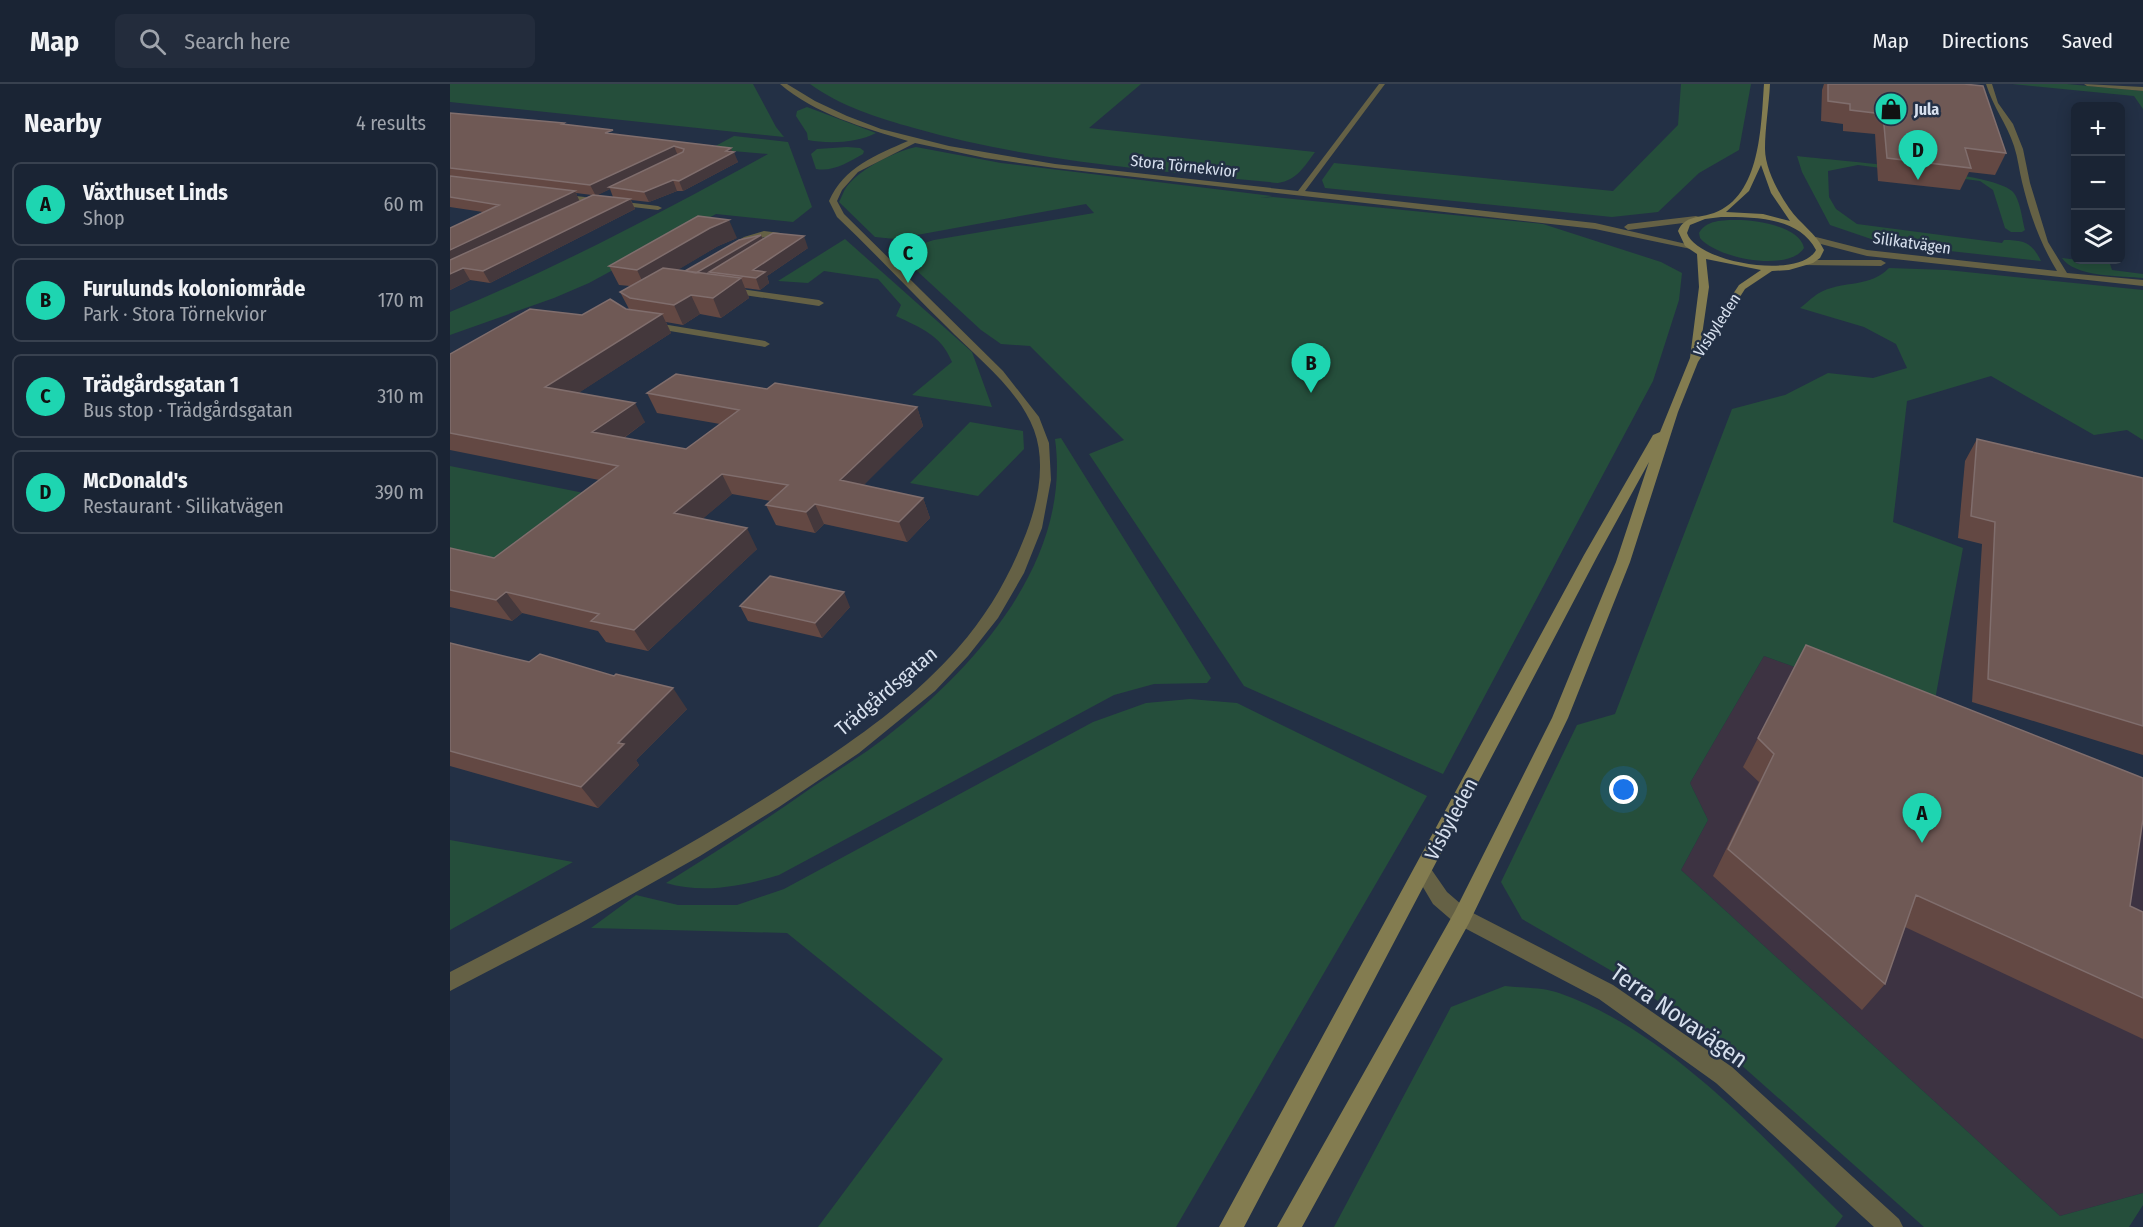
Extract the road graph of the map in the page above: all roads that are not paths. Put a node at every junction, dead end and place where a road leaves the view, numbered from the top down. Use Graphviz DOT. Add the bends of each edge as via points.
graph roads {
  1 [pos="783,84"];
  2 [pos="1382,84"];
  3 [pos="1767,84"];
  4 [pos="1989,84"];
  5 [pos="2087,84"];
  6 [pos="2143,89"];
  7 [pos="916,140"];
  8 [pos="1762,152"];
  9 [pos="620,190"];
  10 [pos="548,194"];
  11 [pos="1299,194"];
  12 [pos="599,201"];
  13 [pos="658,208"];
  14 [pos="578,211"];
  15 [pos="1718,214"];
  16 [pos="1696,219"];
  17 [pos="1595,226"];
  18 [pos="1801,229"];
  19 [pos="1816,240"];
  20 [pos="1691,246"];
  21 [pos="757,251"];
  22 [pos="1701,252"];
  23 [pos="719,254"];
  24 [pos="1805,263"];
  25 [pos="1959,265"];
  26 [pos="1770,268"];
  27 [pos="2064,275"];
  28 [pos="2143,283"];
  29 [pos="721,289"];
  30 [pos="819,303"];
  31 [pos="636,322"];
  32 [pos="765,344"];
  33 [pos="1693,362"];
  34 [pos="1672,412"];
  35 [pos="1423,872"];
  36 [pos="1462,917"];
  37 [pos="450,982"];
  38 [pos="1231,1227"];
  39 [pos="1289,1227"];
  40 [pos="1891,1227"];
  1 -- 7 [label="street, Stora Törnekvior" via="829,111"];
  2 -- 11 [label="street"];
  3 -- 8 [label="main road"];
  4 -- 27 [label="street" via="2019,149 2044,242"];
  5 -- 6 [label="street"];
  7 -- 11 [label="street, Stora Törnekvior" via="1055,166"];
  7 -- 37 [label="street, Trädgårdsgatan" via="850,174 836,188 833,201 840,215 1006,379 1040,430 1045,464 1040,511 1008,588 980,632 951,665 912,703 827,767 724,833"];
  8 -- 15 [label="main road" via="1746,192"];
  8 -- 18 [label="main road" via="1776,197"];
  9 -- 12 [label="street"];
  10 -- 12 [label="street"];
  11 -- 17 [label="street, Stora Törnekvior"];
  12 -- 13 [label="street"];
  12 -- 14 [label="street"];
  15 -- 16 [label="main road"];
  15 -- 18 [label="main road" via="1756,216"];
  16 -- 17 [label="street" via="1647,226"];
  16 -- 20 [label="main road" via="1682,231"];
  17 -- 20 [label="street"];
  18 -- 19 [label="main road"];
  19 -- 24 [label="main road" via="1819,253"];
  19 -- 25 [label="street, Silikatvägen" via="1853,250"];
  20 -- 22 [label="main road"];
  21 -- 23 [label="street" via="777,239 777,235 748,237"];
  22 -- 26 [label="main road" via="1727,262"];
  22 -- 33 [label="main road, Visbyleden" via="1704,287"];
  24 -- 25 [label="street, Silikatvägen"];
  24 -- 26 [label="main road"];
  25 -- 27 [label="street"];
  26 -- 33 [label="main road, Visbyleden" via="1742,287"];
  27 -- 28 [label="street"];
  29 -- 30 [label="street"];
  31 -- 32 [label="street"];
  33 -- 34 [label="main road, Visbyleden"];
  34 -- 35 [label="main road, Visbyleden" via="1591,555"];
  34 -- 36 [label="main road, Visbyleden" via="1623,562 1560,718"];
  35 -- 36 [label="street, Terra Novavägen" via="1440,898"];
  35 -- 38 [label="main road, Visbyleden"];
  36 -- 39 [label="main road, Visbyleden"];
  36 -- 40 [label="street, Terra Novavägen" via="1606,992 1724,1075"];
}
